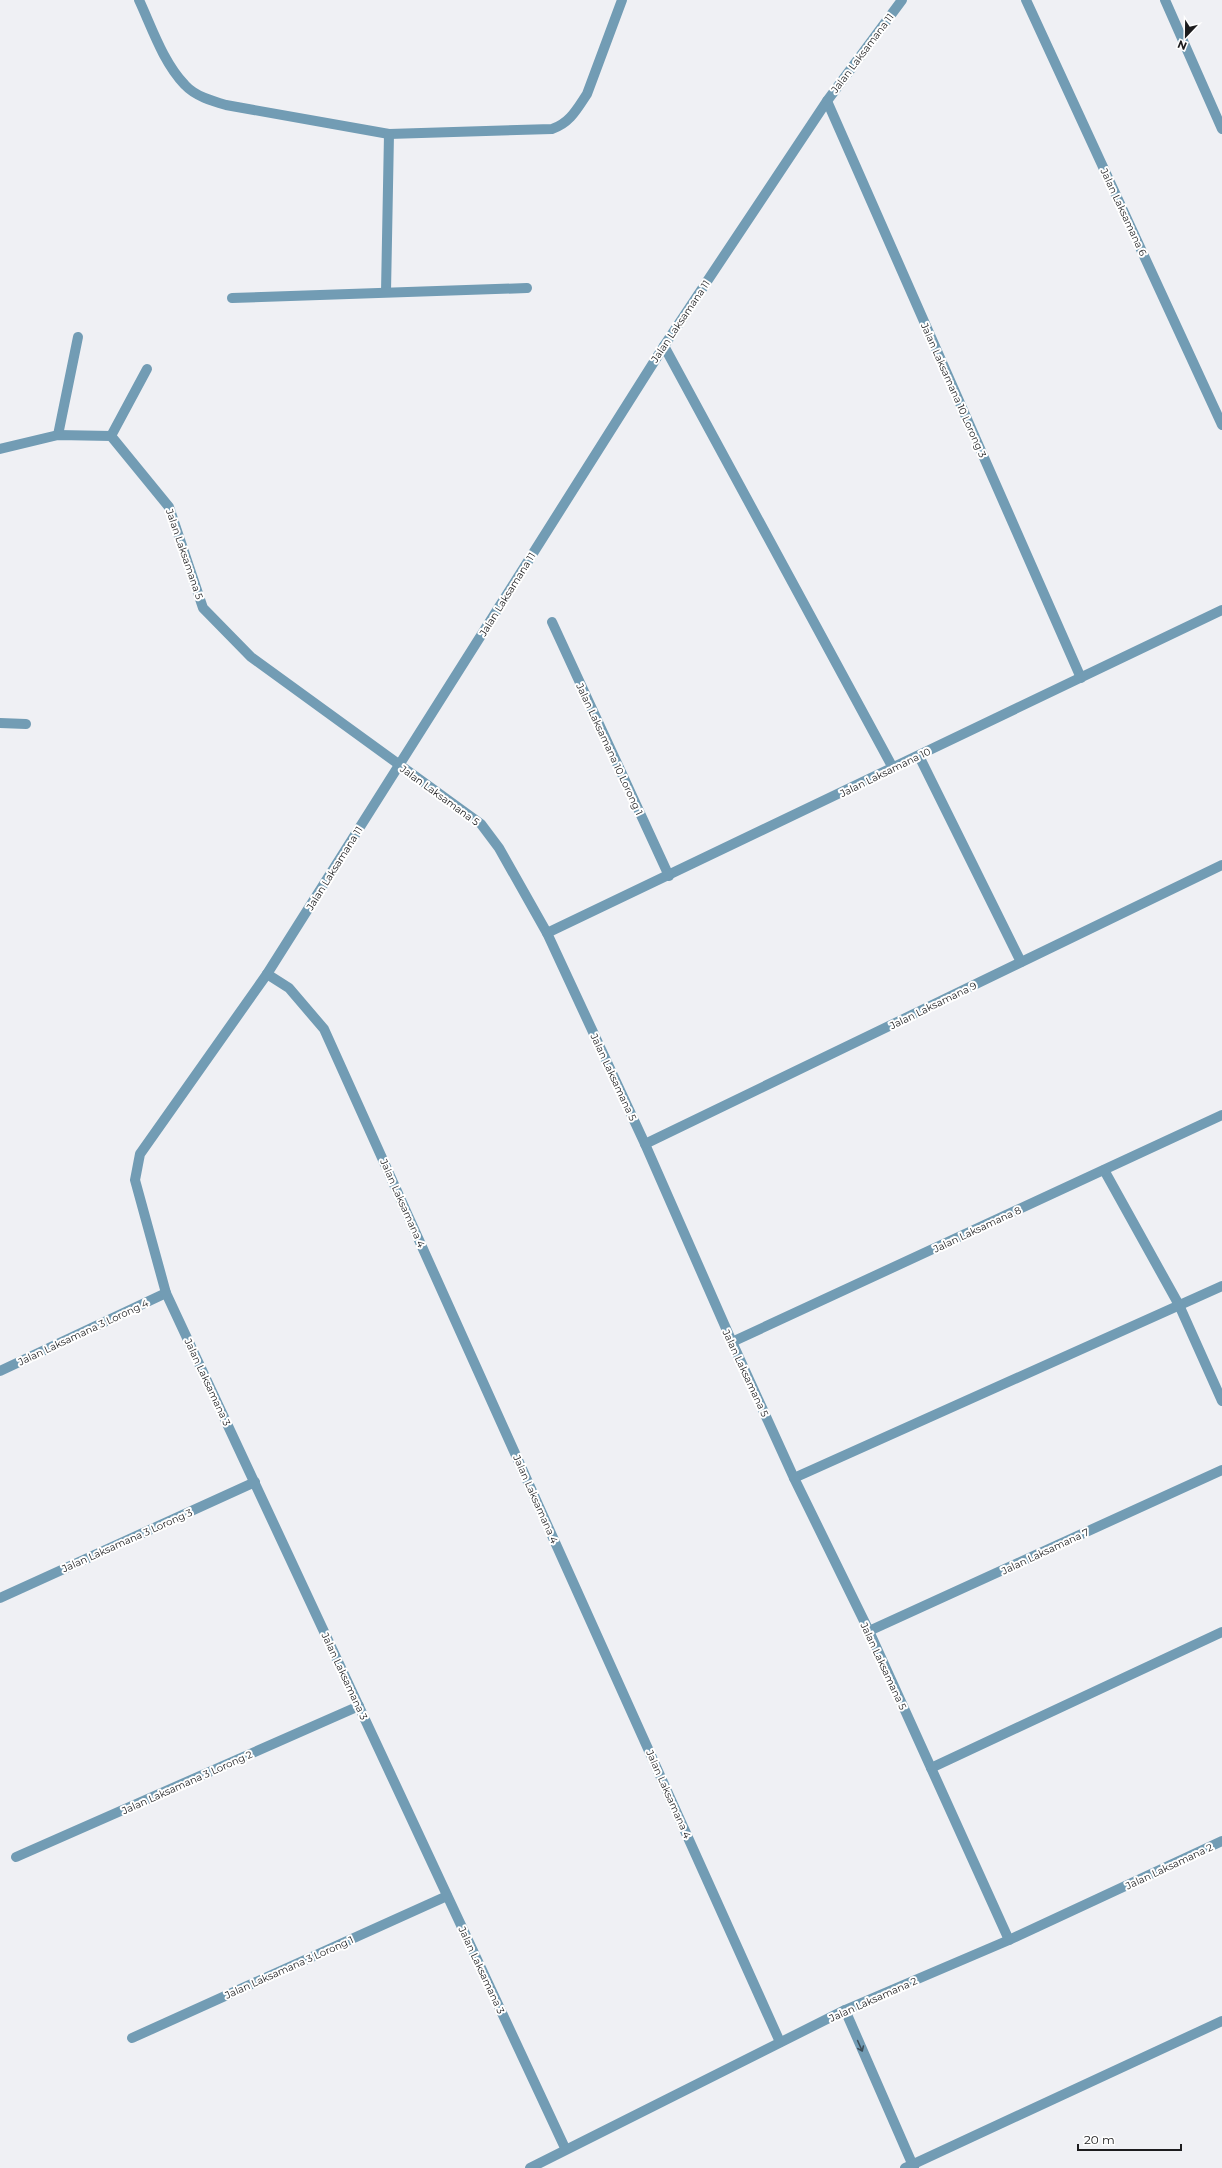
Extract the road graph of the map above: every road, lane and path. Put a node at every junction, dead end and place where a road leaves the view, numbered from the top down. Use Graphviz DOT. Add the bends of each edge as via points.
graph roads {
  1 [pos="139,0"];
  2 [pos="622,0"];
  3 [pos="902,0"];
  4 [pos="1026,0"];
  5 [pos="1165,0"];
  6 [pos="827,101"];
  7 [pos="1222,129"];
  8 [pos="388,134"];
  9 [pos="526,288"];
  10 [pos="386,292"];
  11 [pos="232,298"];
  12 [pos="78,336"];
  13 [pos="664,346"];
  14 [pos="147,369"];
  15 [pos="1222,425"];
  16 [pos="58,435"];
  17 [pos="111,436"];
  18 [pos="0,449"];
  19 [pos="1222,610"];
  20 [pos="552,622"];
  21 [pos="1081,678"];
  22 [pos="0,723"];
  23 [pos="26,724"];
  24 [pos="919,756"];
  25 [pos="399,764"];
  26 [pos="893,768"];
  27 [pos="1222,865"];
  28 [pos="669,876"];
  29 [pos="547,933"];
  30 [pos="1021,962"];
  31 [pos="267,974"];
  32 [pos="1222,1115"];
  33 [pos="645,1144"];
  34 [pos="1104,1170"];
  35 [pos="140,1198"];
  36 [pos="1222,1286"];
  37 [pos="166,1292"];
  38 [pos="1179,1305"];
  39 [pos="732,1342"];
  40 [pos="0,1371"];
  41 [pos="1222,1401"];
  42 [pos="1222,1470"];
  43 [pos="794,1478"];
  44 [pos="255,1482"];
  45 [pos="0,1598"];
  46 [pos="869,1631"];
  47 [pos="1222,1632"];
  48 [pos="359,1706"];
  49 [pos="931,1768"];
  50 [pos="1222,1841"];
  51 [pos="16,1857"];
  52 [pos="447,1896"];
  53 [pos="1009,1940"];
  54 [pos="845,2010"];
  55 [pos="1222,2020"];
  56 [pos="132,2038"];
  57 [pos="780,2042"];
  58 [pos="566,2148"];
  59 [pos="910,2167"];
  60 [pos="530,2168"];
  1 -- 8 [label="street" via="169,64 185,86 207,99 226,105"];
  2 -- 8 [label="street" via="586,94 563,125 552,129"];
  3 -- 6 [label="street, Jalan Laksamana 11"];
  4 -- 15 [label="street, Jalan Laksamana 6"];
  5 -- 7 [label="street"];
  6 -- 13 [label="street, Jalan Laksamana 11"];
  6 -- 21 [label="street, Jalan Laksamana 10 Lorong 3"];
  8 -- 10 [label="street"];
  9 -- 10 [label="street"];
  10 -- 11 [label="street"];
  12 -- 16 [label="street"];
  13 -- 25 [label="street, Jalan Laksamana 11"];
  13 -- 26 [label="street"];
  14 -- 17 [label="street"];
  16 -- 17 [label="street"];
  16 -- 18 [label="street"];
  17 -- 25 [label="street, Jalan Laksamana 5" via="169,507 203,608 251,657"];
  19 -- 21 [label="street, Jalan Laksamana 10"];
  20 -- 28 [label="street, Jalan Laksamana 10 Lorong 1"];
  21 -- 24 [label="street, Jalan Laksamana 10"];
  22 -- 23 [label="street"];
  24 -- 26 [label="street, Jalan Laksamana 10"];
  24 -- 30 [label="street"];
  25 -- 29 [label="street, Jalan Laksamana 5" via="481,824 499,848"];
  25 -- 31 [label="street, Jalan Laksamana 11"];
  26 -- 28 [label="street, Jalan Laksamana 10"];
  27 -- 30 [label="street, Jalan Laksamana 9"];
  28 -- 29 [label="street, Jalan Laksamana 10"];
  29 -- 33 [label="street, Jalan Laksamana 5"];
  30 -- 33 [label="street, Jalan Laksamana 9"];
  31 -- 35 [label="street, Jalan Laksamana 11" via="140,1154 135,1180"];
  31 -- 57 [label="street, Jalan Laksamana 4" via="289,988 324,1029"];
  32 -- 34 [label="street, Jalan Laksamana 8"];
  33 -- 39 [label="street, Jalan Laksamana 5"];
  34 -- 38 [label="street"];
  34 -- 39 [label="street, Jalan Laksamana 8"];
  35 -- 37 [label="street, Jalan Laksamana 3"];
  36 -- 38 [label="street"];
  37 -- 40 [label="street, Jalan Laksamana 3 Lorong 4"];
  37 -- 44 [label="street, Jalan Laksamana 3"];
  38 -- 41 [label="street"];
  38 -- 43 [label="street"];
  39 -- 43 [label="street, Jalan Laksamana 5"];
  42 -- 46 [label="street, Jalan Laksamana 7"];
  43 -- 46 [label="street, Jalan Laksamana 5"];
  44 -- 45 [label="street, Jalan Laksamana 3 Lorong 3"];
  44 -- 48 [label="street, Jalan Laksamana 3"];
  46 -- 49 [label="street, Jalan Laksamana 5"];
  47 -- 49 [label="street"];
  48 -- 51 [label="street, Jalan Laksamana 3 Lorong 2"];
  48 -- 52 [label="street, Jalan Laksamana 3"];
  49 -- 53 [label="street, Jalan Laksamana 5"];
  50 -- 53 [label="street, Jalan Laksamana 2"];
  52 -- 56 [label="street, Jalan Laksamana 3 Lorong 1"];
  52 -- 58 [label="street, Jalan Laksamana 3"];
  53 -- 54 [label="street, Jalan Laksamana 2"];
  54 -- 57 [label="street, Jalan Laksamana 2"];
  54 -- 59 [label="street, one-way"];
  55 -- 59 [label="street"];
  57 -- 58 [label="street, Jalan Laksamana 2"];
  58 -- 60 [label="street, Jalan Laksamana 2"];
}
